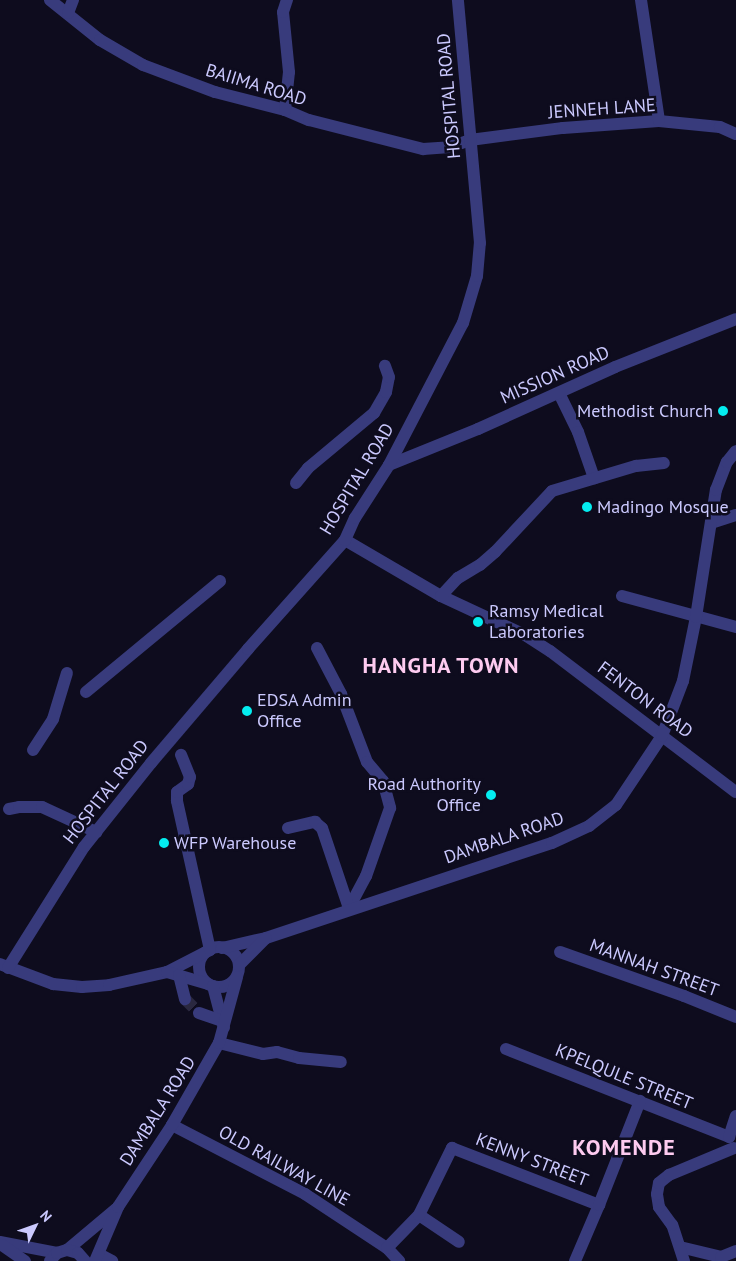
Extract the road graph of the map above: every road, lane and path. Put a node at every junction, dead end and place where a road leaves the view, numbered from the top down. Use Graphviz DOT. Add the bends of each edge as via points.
graph roads {
  1 [pos="50,0"];
  2 [pos="73,0"];
  3 [pos="287,0"];
  4 [pos="458,0"];
  5 [pos="641,0"];
  6 [pos="68,13"];
  7 [pos="284,110"];
  8 [pos="659,121"];
  9 [pos="736,134"];
  10 [pos="470,140"];
  11 [pos="736,319"];
  12 [pos="385,366"];
  13 [pos="559,393"];
  14 [pos="736,450"];
  15 [pos="664,464"];
  16 [pos="389,465"];
  17 [pos="594,478"];
  18 [pos="296,483"];
  19 [pos="736,515"];
  20 [pos="711,523"];
  21 [pos="345,540"];
  22 [pos="220,580"];
  23 [pos="441,596"];
  24 [pos="622,596"];
  25 [pos="696,617"];
  26 [pos="736,627"];
  27 [pos="317,648"];
  28 [pos="67,673"];
  29 [pos="86,692"];
  30 [pos="662,736"];
  31 [pos="34,750"];
  32 [pos="181,755"];
  33 [pos="736,792"];
  34 [pos="9,809"];
  35 [pos="288,828"];
  36 [pos="96,832"];
  37 [pos="348,909"];
  38 [pos="266,938"];
  39 [pos="216,949"];
  40 [pos="560,952"];
  41 [pos="4,966"];
  42 [pos="238,971"];
  43 [pos="173,973"];
  44 [pos="210,985"];
  45 [pos="185,999"];
  46 [pos="199,1012"];
  47 [pos="736,1017"];
  48 [pos="223,1026"];
  49 [pos="219,1043"];
  50 [pos="506,1049"];
  51 [pos="341,1062"];
  52 [pos="640,1101"];
  53 [pos="736,1116"];
  54 [pos="172,1125"];
  55 [pos="733,1146"];
  56 [pos="599,1205"];
  57 [pos="118,1207"];
  58 [pos="419,1215"];
  59 [pos="459,1242"];
  60 [pos="0,1243"];
  61 [pos="680,1247"];
  62 [pos="387,1248"];
  63 [pos="736,1251"];
  64 [pos="58,1255"];
  65 [pos="97,1258"];
  66 [pos="25,1261"];
  67 [pos="85,1261"];
  68 [pos="112,1261"];
  69 [pos="399,1261"];
  70 [pos="575,1261"];
  71 [pos="684,1261"];
  1 -- 6 [label="street, BAIIMA ROAD"];
  2 -- 6 [label="street"];
  3 -- 7 [label="street" via="283,12 289,72"];
  4 -- 10 [label="street, HOSPITAL ROAD"];
  5 -- 8 [label="street"];
  6 -- 7 [label="street, BAIIMA ROAD" via="100,40 143,65 215,92"];
  7 -- 10 [label="street, BAIIMA ROAD" via="309,120 424,149 450,147"];
  8 -- 9 [label="street, JENNEH LANE" via="720,127"];
  8 -- 10 [label="street, JENNEH LANE" via="564,128"];
  10 -- 16 [label="street, HOSPITAL ROAD" via="480,243 478,276 463,323"];
  11 -- 13 [label="street, MISSION ROAD"];
  12 -- 18 [label="street" via="389,376 386,392 374,413 308,468"];
  13 -- 16 [label="street, MISSION ROAD"];
  13 -- 17 [label="street" via="578,432"];
  14 -- 20 [label="street, DAMBALA ROAD" via="727,462 716,490"];
  15 -- 17 [label="street" via="636,466"];
  16 -- 21 [label="street, HOSPITAL ROAD" via="355,518"];
  17 -- 23 [label="street" via="552,491 495,552 458,578"];
  19 -- 20 [label="street"];
  20 -- 25 [label="street, DAMBALA ROAD"];
  21 -- 23 [label="street, FENTON ROAD"];
  21 -- 36 [label="street, HOSPITAL ROAD" via="150,763"];
  22 -- 29 [label="street"];
  23 -- 30 [label="street, FENTON ROAD" via="544,647"];
  24 -- 25 [label="street"];
  25 -- 26 [label="street"];
  25 -- 30 [label="street, DAMBALA ROAD" via="683,682"];
  27 -- 37 [label="street" via="341,694 368,762 383,780 390,808 366,876"];
  28 -- 31 [label="street" via="53,719"];
  30 -- 33 [label="street, FENTON ROAD"];
  30 -- 37 [label="street, DAMBALA ROAD" via="616,805 589,826 552,843"];
  32 -- 39 [label="street" via="190,777 188,784 177,792 177,801"];
  34 -- 36 [label="street" via="42,807"];
  35 -- 37 [label="street" via="316,822 322,828"];
  36 -- 41 [label="street, HOSPITAL ROAD"];
  37 -- 38 [label="street, DAMBALA ROAD"];
  38 -- 39 [label="street, DAMBALA ROAD"];
  38 -- 42 [label="street, DAMBALA ROAD"];
  39 -- 42 [label="street" via="233,954"];
  39 -- 43 [label="street, DAMBALA ROAD"];
  39 -- 44 [label="street" via="201,960 203,979"];
  40 -- 47 [label="street, MANNAH STREET"];
  41 -- 43 [label="street" via="67,987"];
  42 -- 44 [label="street" via="226,986"];
  42 -- 48 [label="street, DAMBALA ROAD"];
  43 -- 44 [label="street"];
  43 -- 45 [label="street"];
  44 -- 48 [label="street"];
  46 -- 48 [label="street"];
  48 -- 49 [label="street, DAMBALA ROAD"];
  49 -- 51 [label="street" via="263,1054 277,1052 299,1058"];
  49 -- 54 [label="street, DAMBALA ROAD"];
  50 -- 52 [label="street, KPELQULE STREET"];
  52 -- 55 [label="street, KPELQULE STREET"];
  52 -- 56 [label="street"];
  53 -- 55 [label="street"];
  54 -- 57 [label="street, DAMBALA ROAD"];
  54 -- 62 [label="street, OLD RAILWAY LINE" via="305,1194"];
  55 -- 61 [label="street" via="668,1175 660,1183 658,1207 672,1225"];
  56 -- 58 [label="street, KENNY STREET" via="452,1148"];
  56 -- 70 [label="street"];
  57 -- 64 [label="street, DAMBALA ROAD"];
  57 -- 65 [label="street, DAMBALA ROAD"];
  58 -- 59 [label="street"];
  58 -- 62 [label="street, KENNY STREET"];
  60 -- 64 [label="street"];
  60 -- 66 [label="street"];
  61 -- 63 [label="street" via="721,1257"];
  61 -- 71 [label="street"];
  62 -- 69 [label="street, OLD RAILWAY LINE"];
  64 -- 67 [label="street" via="78,1253"];
  65 -- 68 [label="street"];
}
